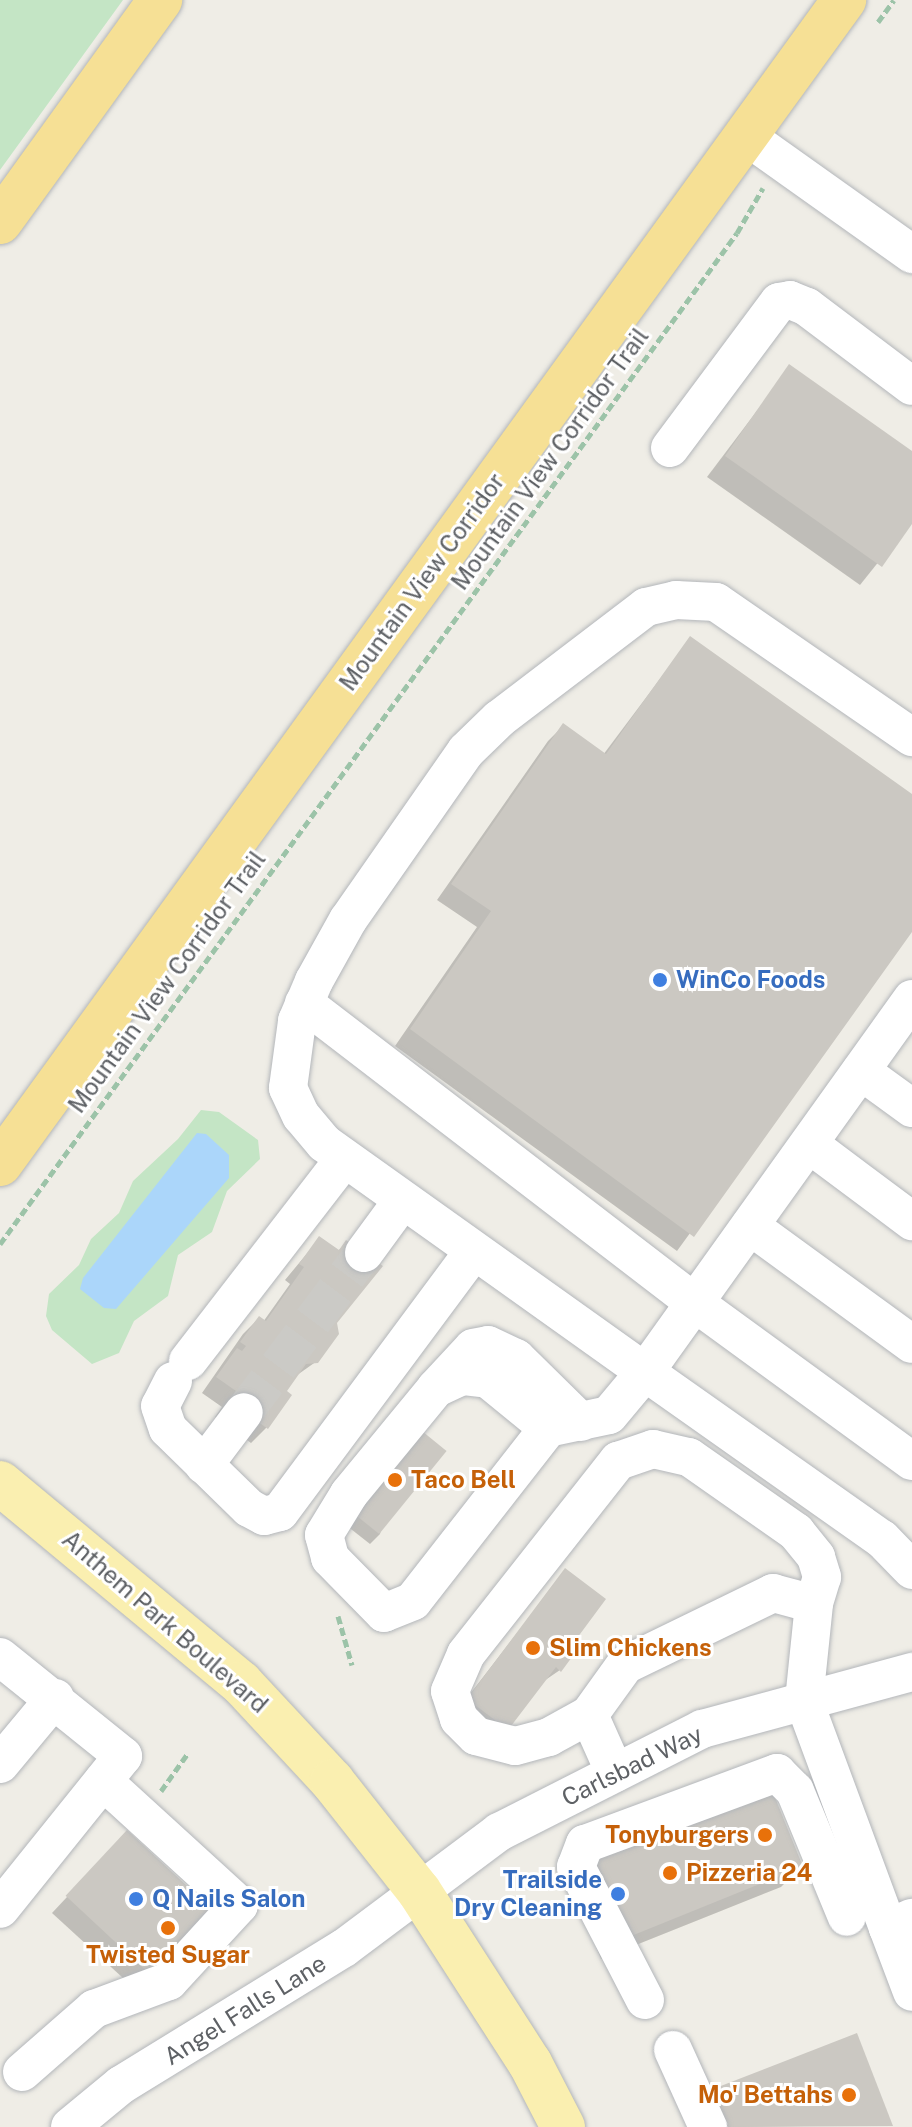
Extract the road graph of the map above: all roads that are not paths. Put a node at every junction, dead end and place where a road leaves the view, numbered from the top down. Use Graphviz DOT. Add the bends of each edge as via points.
graph roads {
  1 [pos="160,0"];
  2 [pos="844,0"];
  3 [pos="763,147"];
  4 [pos="0,222"];
  5 [pos="912,254"];
  6 [pos="912,386"];
  7 [pos="670,448"];
  8 [pos="912,737"];
  9 [pos="912,999"];
  10 [pos="304,1003"];
  11 [pos="861,1071"];
  12 [pos="912,1108"];
  13 [pos="809,1144"];
  14 [pos="344,1159"];
  15 [pos="0,1164"];
  16 [pos="402,1201"];
  17 [pos="912,1221"];
  18 [pos="750,1226"];
  19 [pos="473,1252"];
  20 [pos="364,1253"];
  21 [pos="695,1303"];
  22 [pos="912,1344"];
  23 [pos="645,1372"];
  24 [pos="244,1412"];
  25 [pos="564,1425"];
  26 [pos="912,1461"];
  27 [pos="204,1465"];
  28 [pos="0,1483"];
  29 [pos="912,1570"];
  30 [pos="814,1604"];
  31 [pos="0,1657"];
  32 [pos="912,1672"];
  33 [pos="55,1698"];
  34 [pos="804,1701"];
  35 [pos="589,1715"];
  36 [pos="0,1764"];
  37 [pos="615,1773"];
  38 [pos="103,1781"];
  39 [pos="419,1891"];
  40 [pos="0,1909"];
  41 [pos="847,1917"];
  42 [pos="900,1923"];
  43 [pos="912,1992"];
  44 [pos="645,2000"];
  45 [pos="673,2050"];
  46 [pos="22,2072"];
  47 [pos="70,2127"];
  48 [pos="563,2127"];
  49 [pos="708,2127"];
  1 -- 4 [label="highway"];
  2 -- 3 [label="highway, Mountain View Corridor"];
  3 -- 5 [label="street"];
  3 -- 15 [label="highway, Mountain View Corridor"];
  6 -- 7 [label="street" via="807,307 779,302"];
  8 -- 10 [label="street" via="716,602 693,599 646,607 499,719 466,751 348,920"];
  9 -- 11 [label="street"];
  10 -- 14 [label="street" via="288,1088 301,1116"];
  10 -- 21 [label="street"];
  11 -- 12 [label="street"];
  11 -- 13 [label="street"];
  13 -- 17 [label="street"];
  13 -- 18 [label="street"];
  14 -- 16 [label="street"];
  14 -- 27 [label="street" via="163,1394 162,1418"];
  16 -- 19 [label="street"];
  16 -- 20 [label="street"];
  18 -- 21 [label="street"];
  18 -- 22 [label="street"];
  19 -- 23 [label="street"];
  19 -- 27 [label="street" via="280,1512 264,1516 249,1508"];
  21 -- 23 [label="street"];
  21 -- 26 [label="street"];
  23 -- 25 [label="street" via="609,1415"];
  23 -- 29 [label="street" via="882,1539"];
  24 -- 27 [label="street"];
  25 -- 25 [label="street" via="516,1358 488,1345 473,1348 349,1494 324,1535 330,1558 384,1613 413,1601"];
  28 -- 39 [label="main road, Anthem Park Boulevard" via="241,1683 332,1781"];
  30 -- 34 [label="street"];
  30 -- 35 [label="street" via="773,1593 728,1612 625,1665"];
  30 -- 35 [label="street" via="822,1577 816,1557 796,1532 689,1457 653,1449 618,1461 466,1654 450,1691 459,1719 476,1736 515,1746 549,1737"];
  31 -- 33 [label="street"];
  32 -- 34 [label="street, Carlsbad Way"];
  33 -- 36 [label="street"];
  33 -- 38 [label="street" via="123,1756"];
  34 -- 37 [label="street, Carlsbad Way" via="702,1729"];
  34 -- 42 [label="street"];
  35 -- 37 [label="street"];
  37 -- 39 [label="street, Carlsbad Way" via="499,1832"];
  38 -- 40 [label="street"];
  38 -- 46 [label="street" via="239,1905 169,1981 94,2009"];
  39 -- 47 [label="street, Angel Falls Lane" via="344,1948 121,2085"];
  39 -- 48 [label="main road, Anthem Park Boulevard" via="530,2063"];
  41 -- 44 [label="street" via="795,1791 777,1773 585,1844 576,1867"];
  42 -- 43 [label="street"];
  45 -- 49 [label="street"];
}
